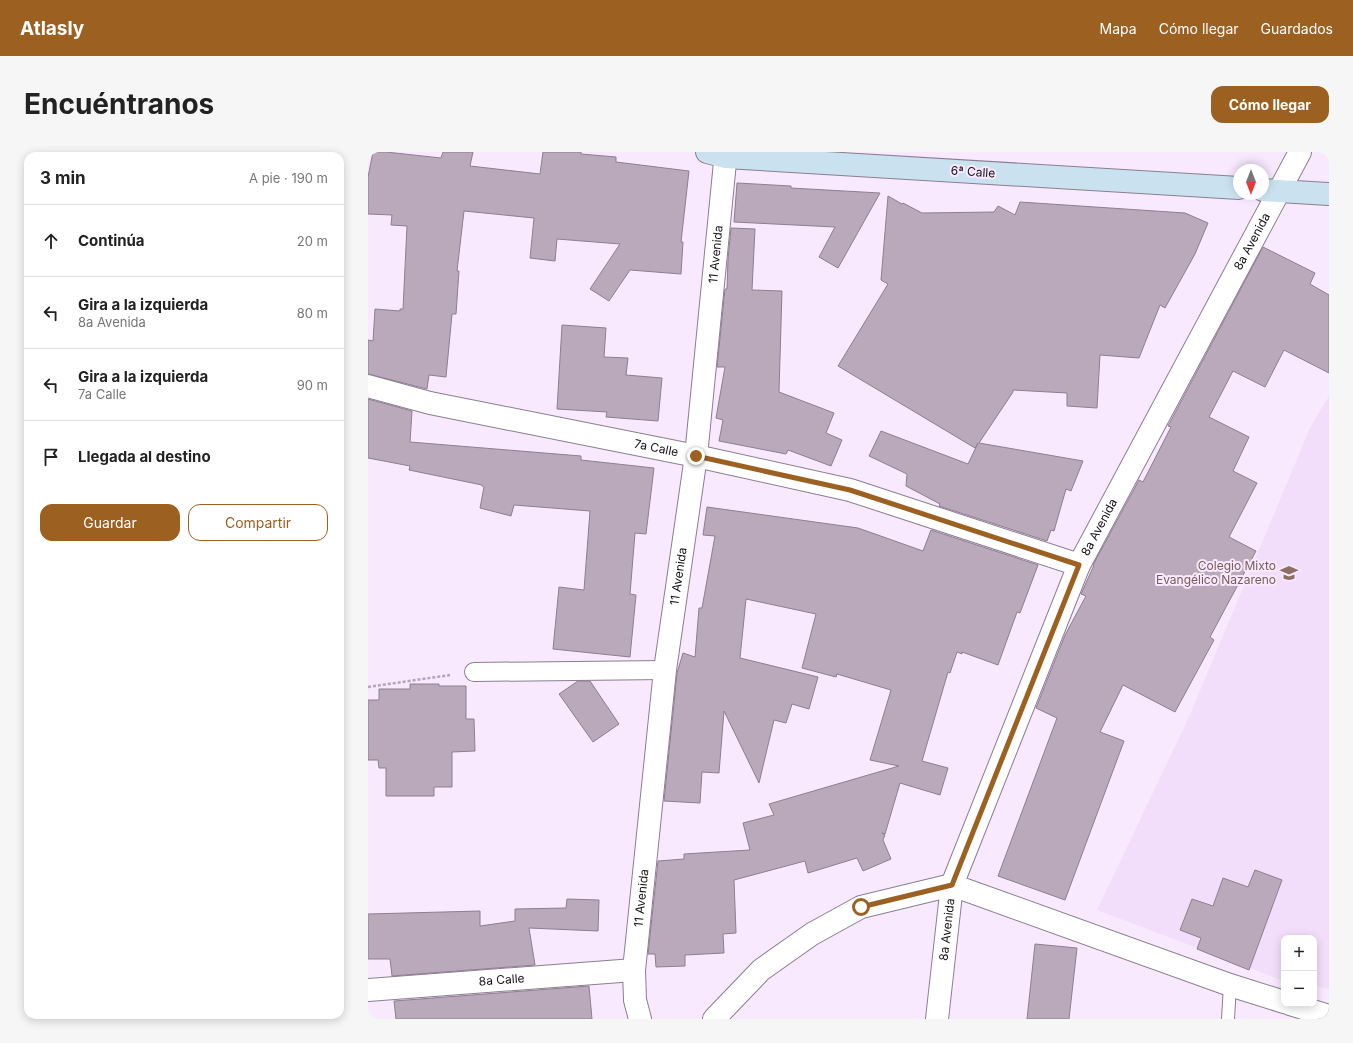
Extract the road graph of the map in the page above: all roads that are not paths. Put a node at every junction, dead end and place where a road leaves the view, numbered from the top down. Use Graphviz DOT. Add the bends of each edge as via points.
graph roads {
  1 [pos="1300,152"];
  2 [pos="720,154"];
  3 [pos="1233,188"];
  4 [pos="1271,190"];
  5 [pos="1329,194"];
  6 [pos="368,386"];
  7 [pos="696,456"];
  8 [pos="1079,565"];
  9 [pos="665,670"];
  10 [pos="474,672"];
  11 [pos="952,885"];
  12 [pos="634,970"];
  13 [pos="1230,985"];
  14 [pos="368,990"];
  15 [pos="1281,1001"];
  16 [pos="1300,1007"];
  17 [pos="638,1010"];
  18 [pos="1329,1016"];
  19 [pos="714,1019"];
  20 [pos="937,1019"];
  21 [pos="1228,1019"];
  1 -- 4 [label="street, 8a Avenida"];
  2 -- 3 [label="main road, 6ª Calle"];
  2 -- 7 [label="street, 11 Avenida"];
  4 -- 5 [label="main road"];
  4 -- 8 [label="street, 8a Avenida"];
  6 -- 7 [label="street, 7a Calle" via="430,402"];
  7 -- 8 [label="street, 7a Calle" via="850,490"];
  7 -- 9 [label="street, 11 Avenida"];
  8 -- 11 [label="street, 8a Avenida"];
  9 -- 10 [label="street"];
  9 -- 12 [label="street, 11 Avenida"];
  11 -- 13 [label="street"];
  11 -- 19 [label="street" via="861,907 812,934 761,970"];
  11 -- 20 [label="street, 8a Avenida"];
  12 -- 14 [label="street, 8a Calle"];
  12 -- 17 [label="street, 11 Avenida"];
  13 -- 15 [label="street"];
  13 -- 21 [label="lane"];
  16 -- 18 [label="street"];
}
